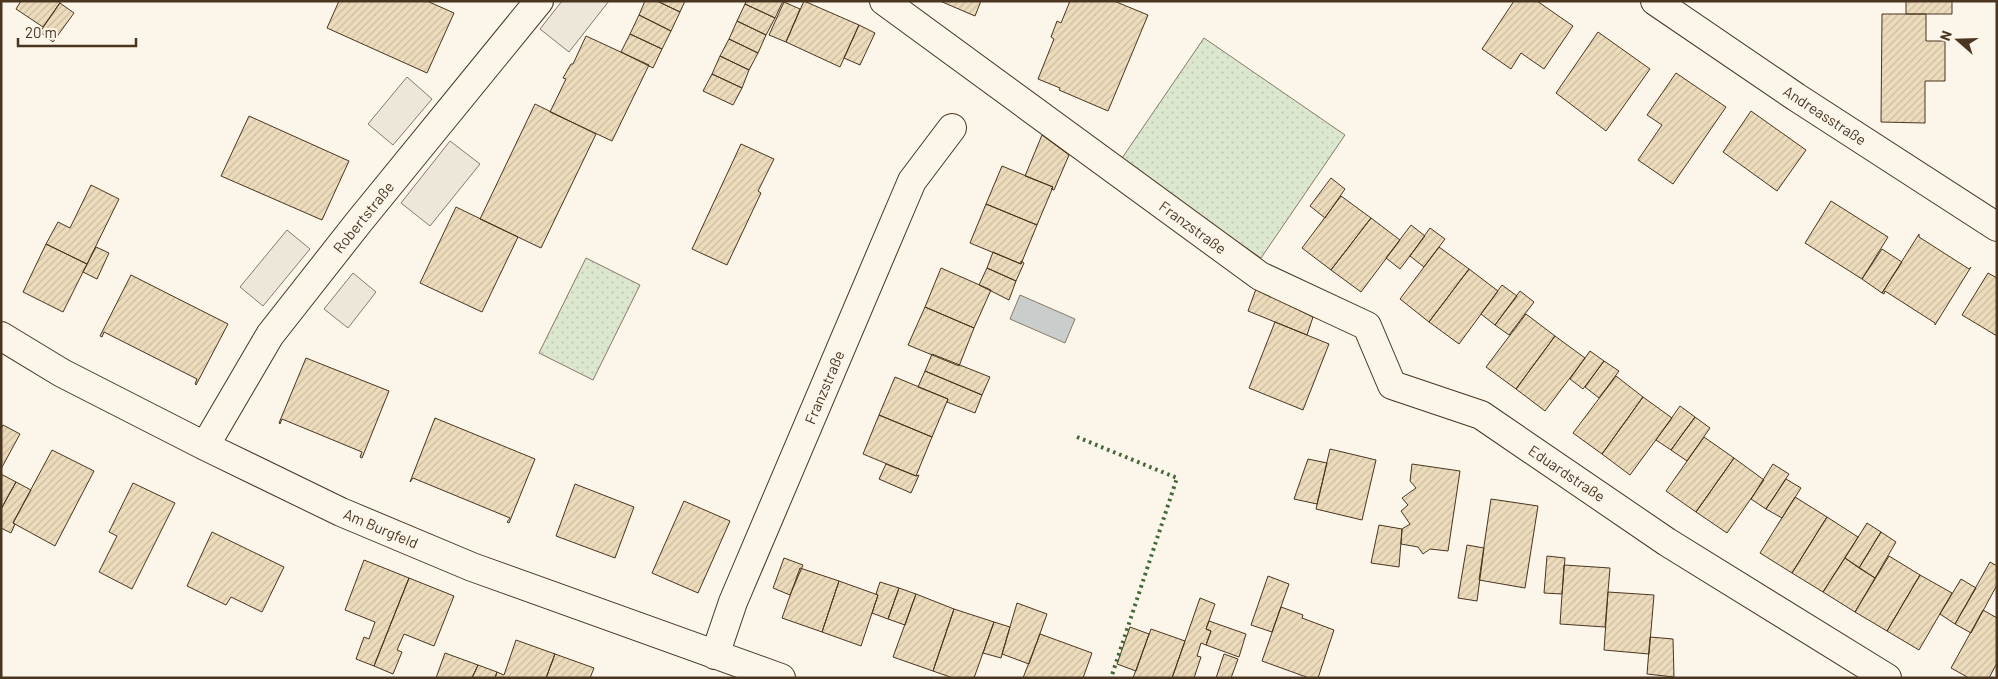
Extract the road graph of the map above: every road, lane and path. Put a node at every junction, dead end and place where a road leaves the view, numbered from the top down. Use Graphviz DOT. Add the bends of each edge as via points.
graph roads {
  1 [pos="539,1"];
  2 [pos="884,1"];
  3 [pos="1655,1"];
  4 [pos="952,128"];
  5 [pos="1997,227"];
  6 [pos="1260,276"];
  7 [pos="1,336"];
  8 [pos="205,446"];
  9 [pos="714,655"];
  10 [pos="781,678"];
  11 [pos="1887,678"];
  1 -- 8 [label="street, Robertstraße" via="270,335"];
  2 -- 6 [label="street, Franzstraße"];
  3 -- 5 [label="street, Andreasstraße"];
  4 -- 9 [label="street, Franzstraße" via="912,181 733,602"];
  6 -- 11 [label="street, Eduardstraße" via="1367,326 1392,385 1481,415 1667,542"];
  7 -- 8 [label="street, Am Burgfeld" via="62,373"];
  8 -- 9 [label="street, Am Burgfeld" via="341,512 472,567"];
  9 -- 10 [label="street, Am Burgfeld"];
}
